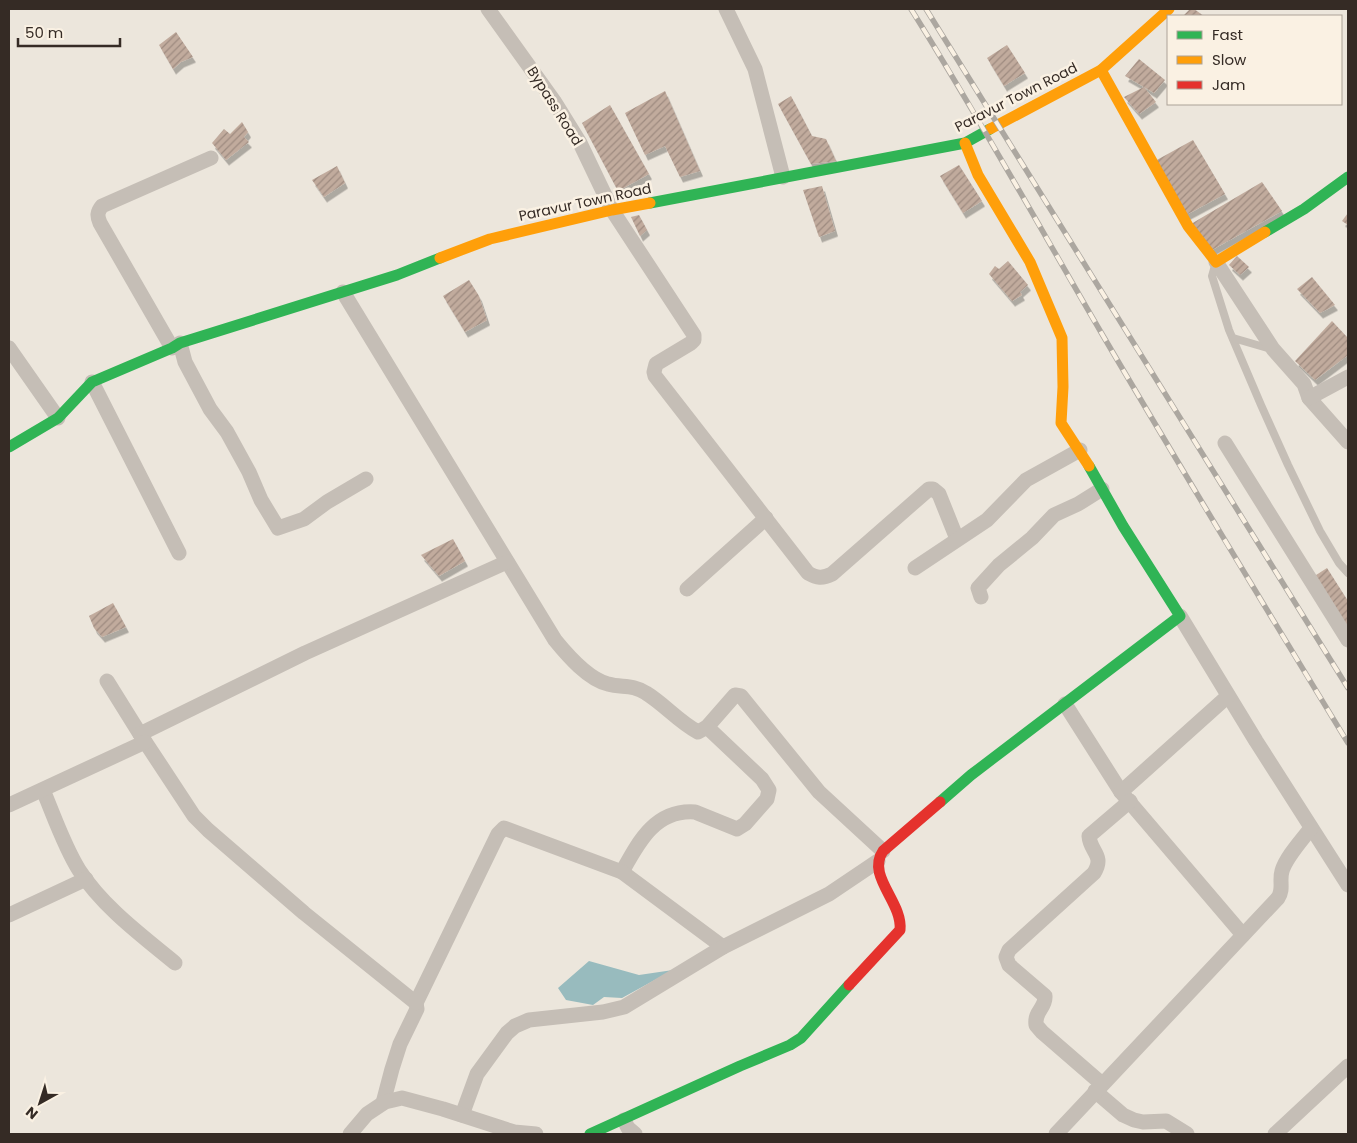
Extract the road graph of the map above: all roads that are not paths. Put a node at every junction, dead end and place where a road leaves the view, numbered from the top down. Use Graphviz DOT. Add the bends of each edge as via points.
graph roads {
  1 [pos="488,9"];
  2 [pos="726,9"];
  3 [pos="1167,9"];
  4 [pos="1101,70"];
  5 [pos="965,143"];
  6 [pos="210,158"];
  7 [pos="1348,176"];
  8 [pos="783,177"];
  9 [pos="612,210"];
  10 [pos="1216,262"];
  11 [pos="343,292"];
  12 [pos="1232,338"];
  13 [pos="176,346"];
  14 [pos="9,348"];
  15 [pos="1273,349"];
  16 [pos="1348,377"];
  17 [pos="92,382"];
  18 [pos="1309,398"];
  19 [pos="58,418"];
  20 [pos="1348,442"];
  21 [pos="1225,443"];
  22 [pos="9,447"];
  23 [pos="1080,450"];
  24 [pos="366,479"];
  25 [pos="1102,488"];
  26 [pos="766,518"];
  27 [pos="957,539"];
  28 [pos="179,553"];
  29 [pos="507,562"];
  30 [pos="915,568"];
  31 [pos="1348,573"];
  32 [pos="687,589"];
  33 [pos="981,597"];
  34 [pos="1180,616"];
  35 [pos="1348,640"];
  36 [pos="107,681"];
  37 [pos="1228,696"];
  38 [pos="1065,704"];
  39 [pos="707,727"];
  40 [pos="142,738"];
  41 [pos="43,790"];
  42 [pos="1126,796"];
  43 [pos="9,805"];
  44 [pos="1311,828"];
  45 [pos="880,856"];
  46 [pos="622,872"];
  47 [pos="86,879"];
  48 [pos="1348,885"];
  49 [pos="9,915"];
  50 [pos="1243,935"];
  51 [pos="723,947"];
  52 [pos="175,964"];
  53 [pos="416,1003"];
  54 [pos="1348,1066"];
  55 [pos="1098,1088"];
  56 [pos="383,1104"];
  57 [pos="462,1115"];
  58 [pos="624,1120"];
  59 [pos="350,1134"];
  60 [pos="536,1134"];
  61 [pos="590,1134"];
  62 [pos="635,1134"];
  63 [pos="1056,1134"];
  64 [pos="1187,1134"];
  65 [pos="1275,1134"];
  1 -- 9 [label="street, Bypass Road" via="526,59 575,135"];
  2 -- 8 [label="street" via="755,69"];
  3 -- 4 [label="street, Paravur Town Road"];
  4 -- 5 [label="street, Paravur Town Road"];
  4 -- 10 [label="street" via="1188,226"];
  5 -- 8 [label="street, Paravur Town Road"];
  5 -- 23 [label="street" via="978,175 1030,262 1062,338 1061,423"];
  6 -- 13 [label="street" via="102,206 99,211 100,223"];
  7 -- 10 [label="street" via="1304,209"];
  8 -- 9 [label="street, Paravur Town Road"];
  9 -- 11 [label="street, Paravur Town Road" via="490,238 397,275"];
  9 -- 26 [label="street, Bypass Road" via="694,335 691,343 656,364 656,376"];
  10 -- 12 [label="lane" via="1212,276"];
  10 -- 15 [label="street"];
  11 -- 13 [label="street, Paravur Town Road"];
  11 -- 29 [label="street"];
  12 -- 15 [label="lane"];
  12 -- 31 [label="lane" via="1320,531"];
  13 -- 17 [label="street, Paravur Town Road"];
  13 -- 24 [label="street" via="278,528 304,519"];
  14 -- 19 [label="street"];
  15 -- 18 [label="street" via="1304,384"];
  16 -- 18 [label="street"];
  17 -- 19 [label="street, Paravur Town Road"];
  17 -- 28 [label="street"];
  18 -- 20 [label="street"];
  19 -- 22 [label="street, Paravur Town Road"];
  21 -- 35 [label="street"];
  23 -- 25 [label="street"];
  23 -- 27 [label="street" via="1026,480 987,520"];
  25 -- 33 [label="street" via="1054,515 978,588"];
  25 -- 34 [label="street"];
  26 -- 27 [label="street" via="808,572 819,578 832,574 929,488 939,494"];
  26 -- 32 [label="street"];
  27 -- 30 [label="street"];
  29 -- 39 [label="street" via="555,640 576,664 598,680 647,694 698,732"];
  29 -- 40 [label="street" via="305,653"];
  34 -- 37 [label="street"];
  34 -- 38 [label="street"];
  36 -- 40 [label="street"];
  37 -- 42 [label="street"];
  37 -- 44 [label="street"];
  38 -- 42 [label="street"];
  38 -- 45 [label="street" via="971,775"];
  39 -- 45 [label="street" via="735,696 741,696 819,792"];
  39 -- 46 [label="street" via="762,779 769,790 768,799 737,829 695,812 674,814 648,830"];
  40 -- 41 [label="street"];
  40 -- 53 [label="street" via="194,816 208,830"];
  41 -- 43 [label="street"];
  41 -- 47 [label="street" via="73,858"];
  42 -- 50 [label="street"];
  42 -- 55 [label="street" via="1089,836 1099,860 1094,873 1008,950 1006,957 1009,966 1045,996 1046,1000 1036,1015 1036,1025"];
  44 -- 48 [label="street"];
  44 -- 50 [label="street" via="1284,864 1282,892"];
  45 -- 51 [label="street" via="829,894"];
  45 -- 58 [label="street" via="879,871 902,926 801,1038"];
  46 -- 51 [label="street"];
  46 -- 53 [label="street" via="504,828 498,834"];
  47 -- 49 [label="street"];
  47 -- 52 [label="street" via="122,919"];
  50 -- 55 [label="street"];
  51 -- 57 [label="street" via="624,1007 529,1020 515,1026 496,1046 478,1074"];
  53 -- 56 [label="street" via="415,1014 392,1068"];
  54 -- 65 [label="street"];
  55 -- 63 [label="street"];
  55 -- 64 [label="street" via="1123,1115 1134,1120 1166,1121"];
  56 -- 57 [label="street" via="402,1098"];
  56 -- 59 [label="street" via="367,1114"];
  57 -- 60 [label="street" via="514,1132"];
  58 -- 61 [label="street"];
  58 -- 62 [label="street"];
}
